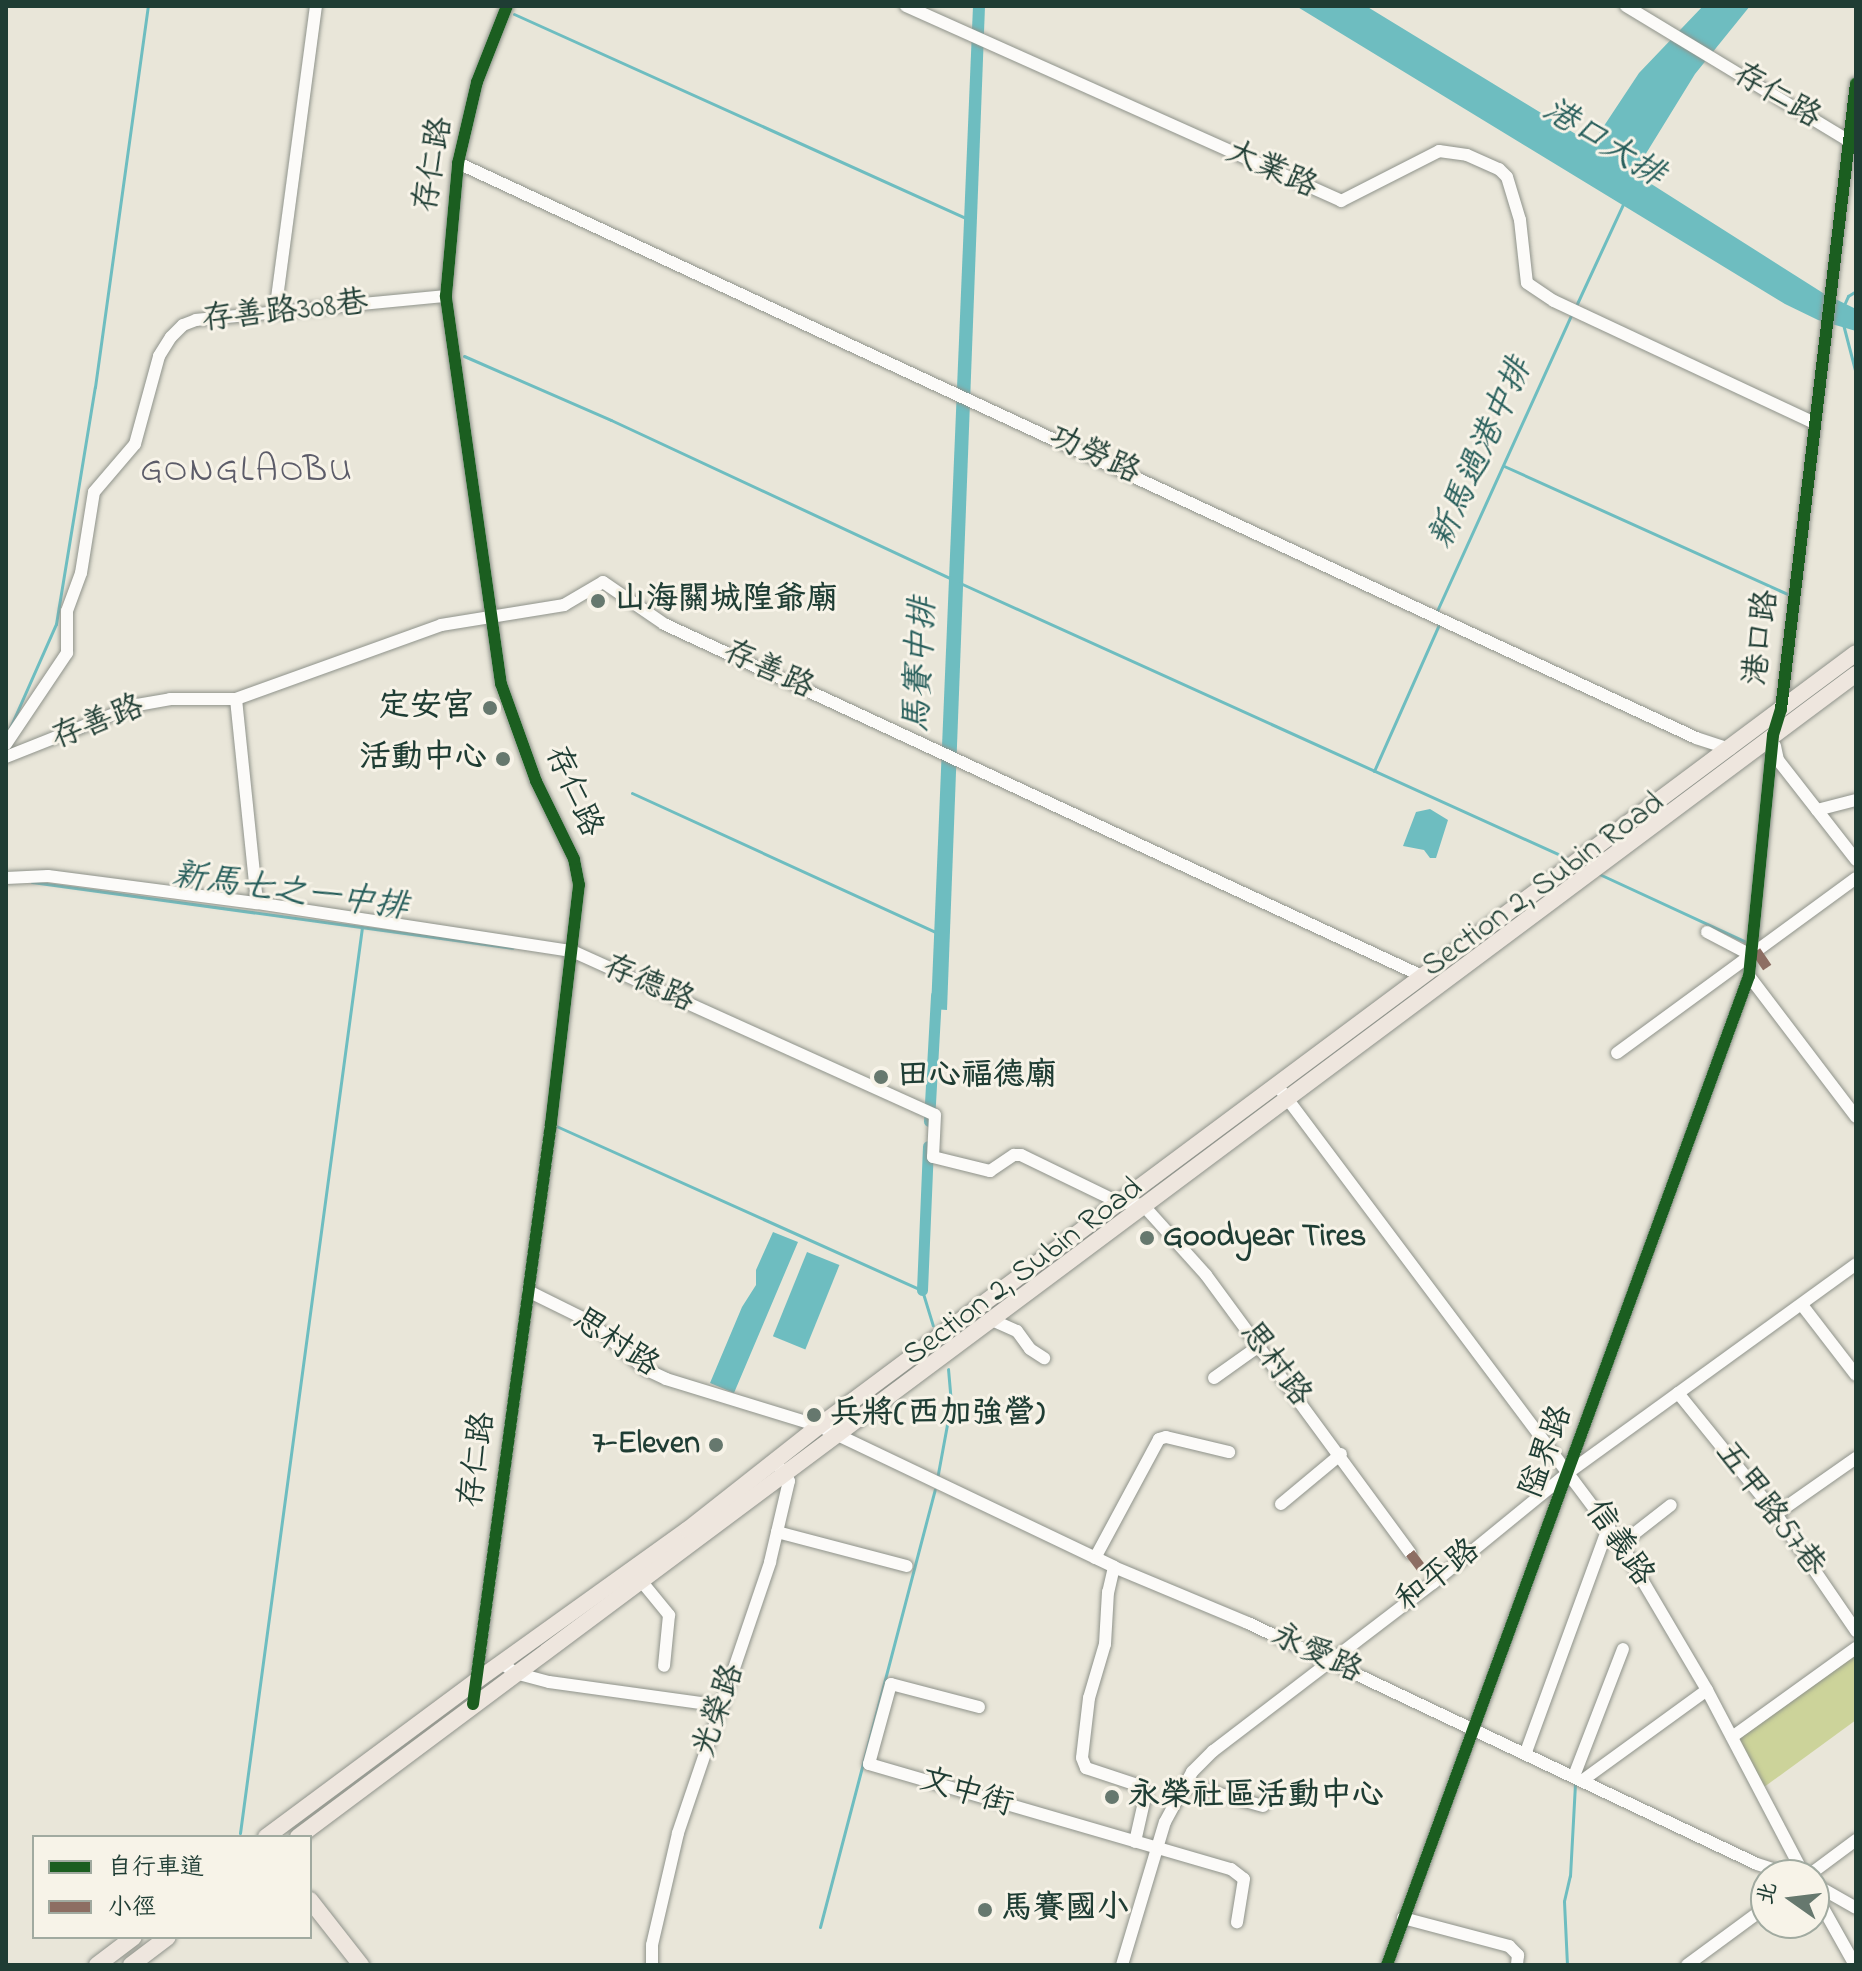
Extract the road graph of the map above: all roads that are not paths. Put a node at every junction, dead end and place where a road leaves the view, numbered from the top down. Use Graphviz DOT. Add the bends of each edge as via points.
graph roads {
  1 [pos="316,6"];
  2 [pos="507,6"];
  3 [pos="906,6"];
  4 [pos="1626,6"];
  5 [pos="1856,83"];
  6 [pos="1846,139"];
  7 [pos="458,163"];
  8 [pos="446,296"];
  9 [pos="275,313"];
  10 [pos="1814,423"];
  11 [pos="489,615"];
  12 [pos="1856,653"];
  13 [pos="1856,674"];
  14 [pos="236,699"];
  15 [pos="1781,709"];
  16 [pos="1773,735"];
  17 [pos="6,744"];
  18 [pos="1730,749"];
  19 [pos="6,757"];
  20 [pos="1856,800"];
  21 [pos="1817,810"];
  22 [pos="1856,860"];
  23 [pos="6,878"];
  24 [pos="1856,878"];
  25 [pos="257,903"];
  26 [pos="1707,932"];
  27 [pos="572,951"];
  28 [pos="1751,955"];
  29 [pos="1422,976"];
  30 [pos="1749,976"];
  31 [pos="1617,1053"];
  32 [pos="1277,1085"];
  33 [pos="1288,1099"];
  34 [pos="1852,1101"];
  35 [pos="1856,1117"];
  36 [pos="1118,1202"];
  37 [pos="1143,1205"];
  38 [pos="1856,1264"];
  39 [pos="528,1291"];
  40 [pos="1802,1305"];
  41 [pos="992,1320"];
  42 [pos="1259,1346"];
  43 [pos="1044,1358"];
  44 [pos="1856,1375"];
  45 [pos="1214,1378"];
  46 [pos="1678,1393"];
  47 [pos="819,1426"];
  48 [pos="841,1435"];
  49 [pos="1229,1452"];
  50 [pos="1341,1454"];
  51 [pos="1856,1458"];
  52 [pos="780,1468"];
  53 [pos="1569,1472"];
  54 [pos="1281,1504"];
  55 [pos="1671,1505"];
  56 [pos="1776,1514"];
  57 [pos="1609,1525"];
  58 [pos="777,1532"];
  59 [pos="692,1536"];
  60 [pos="1621,1544"];
  61 [pos="1410,1553"];
  62 [pos="1095,1558"];
  63 [pos="907,1566"];
  64 [pos="1114,1567"];
  65 [pos="642,1582"];
  66 [pos="1856,1631"];
  67 [pos="1856,1648"];
  68 [pos="1623,1649"];
  69 [pos="1329,1662"];
  70 [pos="664,1666"];
  71 [pos="509,1668"];
  72 [pos="476,1681"];
  73 [pos="1707,1690"];
  74 [pos="473,1704"];
  75 [pos="722,1706"];
  76 [pos="979,1707"];
  77 [pos="1473,1728"];
  78 [pos="1732,1737"];
  79 [pos="1526,1752"];
  80 [pos="1578,1778"];
  81 [pos="1184,1784"];
  82 [pos="1263,1806"];
  83 [pos="269,1835"];
  84 [pos="301,1835"];
  85 [pos="1856,1840"];
  86 [pos="1135,1842"];
  87 [pos="1155,1848"];
  88 [pos="1798,1859"];
  89 [pos="1829,1859"];
  90 [pos="1750,1861"];
  91 [pos="1830,1893"];
  92 [pos="312,1903"];
  93 [pos="1856,1908"];
  94 [pos="1403,1918"];
  95 [pos="1750,1919"];
  96 [pos="1830,1920"];
  97 [pos="1237,1922"];
  98 [pos="131,1939"];
  99 [pos="165,1939"];
  100 [pos="97,1965"];
  101 [pos="131,1965"];
  102 [pos="361,1965"];
  103 [pos="652,1965"];
  104 [pos="1122,1965"];
  105 [pos="1387,1965"];
  106 [pos="1517,1965"];
  107 [pos="1687,1965"];
  108 [pos="1855,1965"];
  1 -- 9 [label="street"];
  2 -- 7 [label="street, 存仁路" via="477,82"];
  3 -- 10 [label="street, 大業路" via="1341,201 1439,151 1467,155 1499,169 1507,177 1520,220 1527,283 1554,301"];
  4 -- 6 [label="street, 存仁路"];
  5 -- 6 [label="street"];
  6 -- 10 [label="street, 港口路"];
  7 -- 8 [label="street, 存仁路"];
  7 -- 18 [label="street, 功勞路"];
  8 -- 9 [label="street, 存善路308巷"];
  8 -- 11 [label="street, 存仁路"];
  9 -- 17 [label="street, 存善路308巷" via="196,320 183,325 159,356 135,444 94,492 81,573 67,611 67,653"];
  10 -- 15 [label="street, 港口路"];
  11 -- 14 [label="street, 存善路" via="395,640"];
  11 -- 27 [label="street, 存仁路" via="501,684 536,781 574,859 579,885"];
  11 -- 29 [label="street, 存善路" via="564,605 603,582 664,624"];
  12 -- 15 [label="main road, Section 2, Subin Road"];
  13 -- 16 [label="main road, Section 2, Subin Road"];
  14 -- 19 [label="street, 存善路" via="137,705"];
  14 -- 25 [label="street"];
  15 -- 16 [label="street, 港口路"];
  15 -- 18 [label="main road, Section 2, Subin Road"];
  16 -- 21 [label="street" via="1778,760"];
  16 -- 28 [label="street, 港口路"];
  16 -- 33 [label="main road, Section 2, Subin Road"];
  18 -- 29 [label="main road, Section 2, Subin Road"];
  20 -- 21 [label="street"];
  21 -- 22 [label="street"];
  23 -- 25 [label="street, 存德路" via="48,876"];
  24 -- 28 [label="street"];
  25 -- 27 [label="street, 存德路"];
  26 -- 28 [label="street"];
  27 -- 36 [label="street, 存德路" via="935,1115 933,1157 990,1171 1021,1155"];
  27 -- 39 [label="street, 存仁路"];
  28 -- 30 [label="street, 隘界路"];
  28 -- 31 [label="street"];
  29 -- 32 [label="main road, Section 2, Subin Road"];
  30 -- 34 [label="street"];
  30 -- 53 [label="street, 隘界路"];
  32 -- 33 [label="street, 信義路"];
  32 -- 36 [label="main road, Section 2, Subin Road"];
  33 -- 37 [label="main road, Section 2, Subin Road"];
  33 -- 53 [label="street, 信義路"];
  34 -- 35 [label="street"];
  36 -- 37 [label="street"];
  36 -- 47 [label="main road, Section 2, Subin Road"];
  37 -- 41 [label="main road, Section 2, Subin Road"];
  37 -- 42 [label="street, 思村路" via="1206,1275"];
  38 -- 40 [label="street, 和平路"];
  39 -- 47 [label="street, 思村路" via="589,1321 645,1369 666,1379"];
  39 -- 72 [label="street, 存仁路"];
  40 -- 44 [label="street"];
  40 -- 46 [label="street, 和平路"];
  41 -- 43 [label="street" via="1017,1331"];
  41 -- 48 [label="main road, Section 2, Subin Road"];
  42 -- 45 [label="street"];
  42 -- 50 [label="street, 思村路"];
  46 -- 53 [label="street, 和平路"];
  46 -- 56 [label="street, 五甲路57巷"];
  47 -- 48 [label="street, 思村路"];
  47 -- 52 [label="main road, Section 2, Subin Road"];
  48 -- 52 [label="main road, Section 2, Subin Road"];
  48 -- 62 [label="street, 永愛路"];
  49 -- 62 [label="street" via="1159,1439"];
  50 -- 54 [label="street"];
  50 -- 61 [label="street, 思村路"];
  51 -- 56 [label="street"];
  52 -- 58 [label="street, 光榮路" via="789,1481"];
  52 -- 59 [label="main road, Section 2, Subin Road"];
  53 -- 57 [label="street, 信義路"];
  53 -- 69 [label="street, 和平路"];
  53 -- 77 [label="street, 隘界路"];
  55 -- 60 [label="street"];
  56 -- 66 [label="street, 五甲路57巷"];
  57 -- 60 [label="street, 信義路"];
  57 -- 79 [label="street"];
  58 -- 63 [label="street"];
  58 -- 75 [label="street, 光榮路"];
  59 -- 65 [label="main road, Section 2, Subin Road"];
  59 -- 71 [label="main road, Section 2, Subin Road"];
  60 -- 73 [label="street, 信義路"];
  62 -- 64 [label="street, 永愛路"];
  64 -- 69 [label="street, 永愛路"];
  64 -- 86 [label="street" via="1082,1758 1086,1768 1142,1788 1145,1800"];
  65 -- 70 [label="street" via="669,1615"];
  65 -- 71 [label="main road, Section 2, Subin Road"];
  67 -- 78 [label="street"];
  68 -- 80 [label="street"];
  69 -- 77 [label="street, 永愛路"];
  69 -- 81 [label="street, 和平路" via="1241,1727"];
  71 -- 72 [label="main road, Section 2, Subin Road"];
  71 -- 74 [label="main road, Section 2, Subin Road"];
  71 -- 75 [label="street" via="549,1682"];
  72 -- 74 [label="street, 存仁路"];
  72 -- 83 [label="main road, Section 2, Subin Road"];
  73 -- 78 [label="street, 信義路"];
  73 -- 80 [label="street"];
  74 -- 84 [label="main road, Section 2, Subin Road"];
  75 -- 103 [label="street, 光榮路" via="678,1833"];
  76 -- 86 [label="street, 文中街" via="891,1684 869,1764"];
  77 -- 79 [label="street, 永愛路"];
  77 -- 94 [label="street, 隘界路"];
  78 -- 88 [label="street, 信義路"];
  79 -- 80 [label="street, 永愛路"];
  80 -- 90 [label="street, 永愛路"];
  81 -- 82 [label="street"];
  81 -- 87 [label="street, 和平路"];
  85 -- 89 [label="street"];
  86 -- 87 [label="street, 文中街"];
  87 -- 97 [label="street, 文中街" via="1231,1869 1244,1879"];
  87 -- 104 [label="street, 和平路"];
  91 -- 93 [label="street"];
  92 -- 102 [label="main road"];
  94 -- 105 [label="street, 隘界路"];
  94 -- 106 [label="street" via="1509,1946 1518,1955"];
  95 -- 107 [label="street"];
  96 -- 108 [label="street"];
  98 -- 100 [label="main road"];
  99 -- 101 [label="main road"];
}
